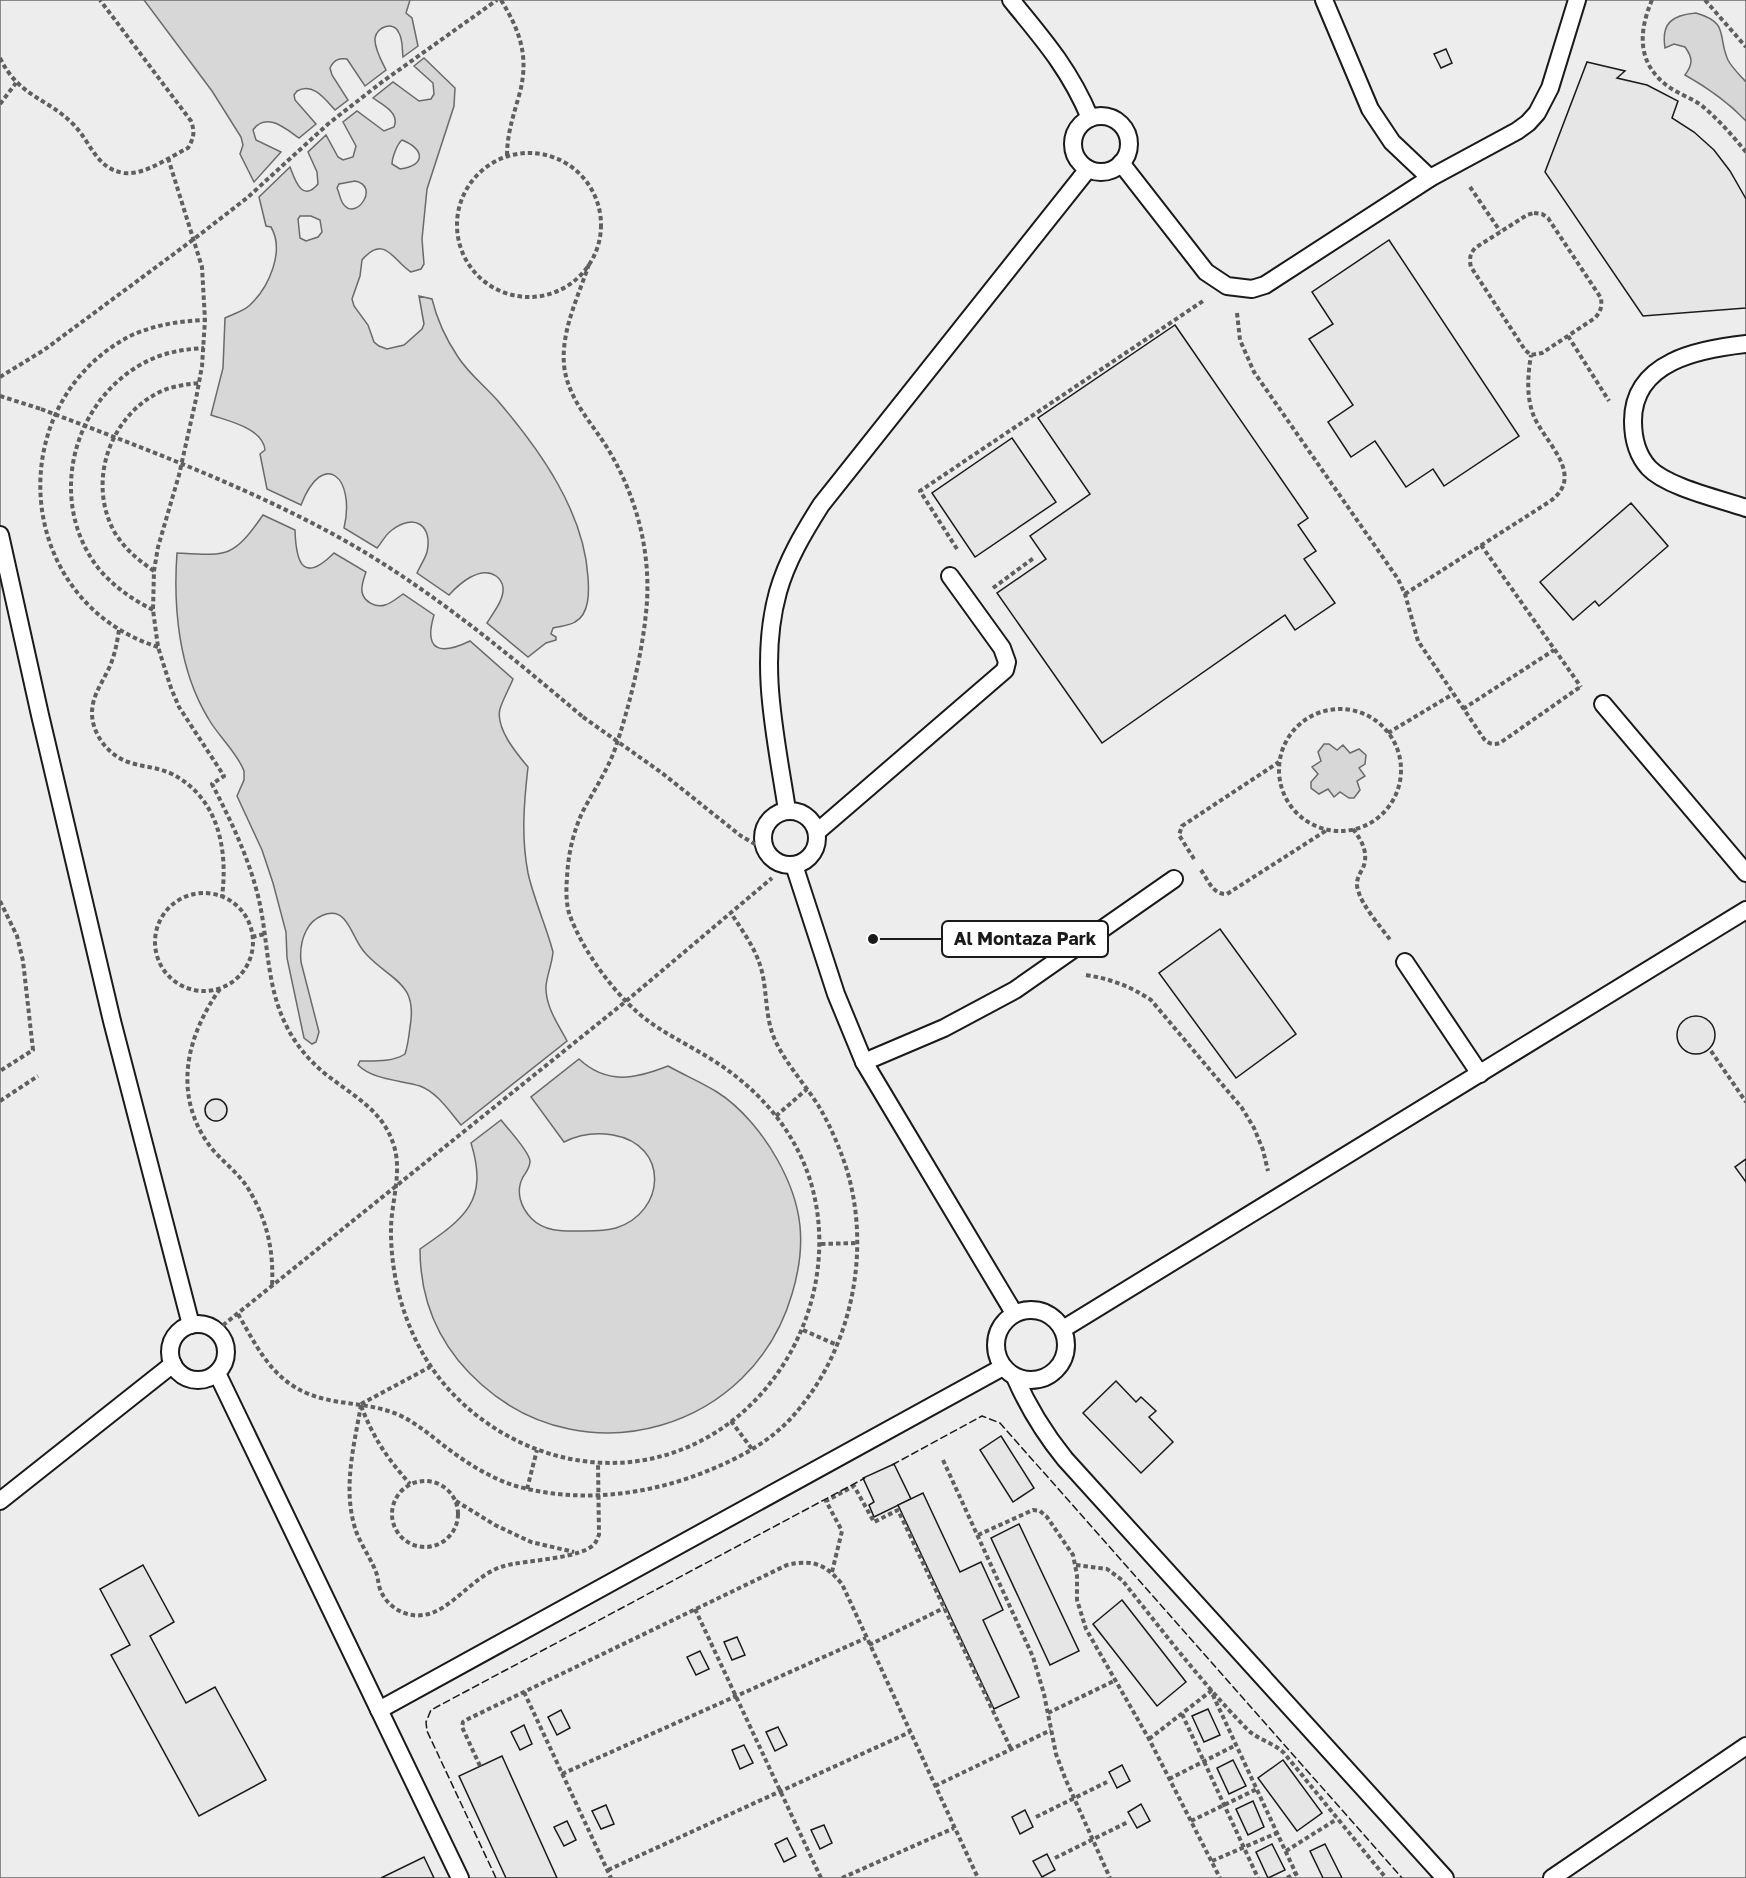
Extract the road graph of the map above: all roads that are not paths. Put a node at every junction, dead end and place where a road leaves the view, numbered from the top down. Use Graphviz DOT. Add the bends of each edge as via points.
graph roads {
  1 [pos="1011,0"];
  2 [pos="1324,0"];
  3 [pos="1577,0"];
  4 [pos="1090,118"];
  5 [pos="1121,163"];
  6 [pos="1088,169"];
  7 [pos="1430,178"];
  8 [pos="1746,344"];
  9 [pos="1746,508"];
  10 [pos="0,535"];
  11 [pos="950,576"];
  12 [pos="1603,704"];
  13 [pos="787,810"];
  14 [pos="817,832"];
  15 [pos="790,865"];
  16 [pos="1746,873"];
  17 [pos="1174,879"];
  18 [pos="1746,910"];
  19 [pos="1405,962"];
  20 [pos="864,1062"];
  21 [pos="1480,1074"];
  22 [pos="1014,1313"];
  23 [pos="191,1325"];
  24 [pos="1063,1329"];
  25 [pos="173,1364"];
  26 [pos="1009,1372"];
  27 [pos="217,1373"];
  28 [pos="0,1501"];
  29 [pos="379,1710"];
  30 [pos="1746,1746"];
  31 [pos="460,1878"];
  32 [pos="1445,1878"];
  33 [pos="1552,1878"];
  1 -- 4 [label="lane" via="1066,69"];
  2 -- 7 [label="lane" via="1370,109 1392,142"];
  3 -- 7 [label="lane" via="1550,88 1537,113 1517,131"];
  4 -- 5 [label="lane" via="1111,118 1126,132 1127,154"];
  4 -- 6 [label="lane" via="1081,123 1073,143 1074,154"];
  5 -- 6 [label="lane" via="1106,172"];
  5 -- 7 [label="lane" via="1206,272 1233,287 1252,289 1276,279"];
  6 -- 13 [label="lane" via="821,505 789,561 778,591 769,653 772,715"];
  8 -- 9 [label="lane" via="1688,354 1658,370 1637,399 1633,416 1638,452 1649,468 1664,479"];
  10 -- 23 [label="lane" via="112,1020"];
  11 -- 14 [label="lane" via="1006,655 1005,670"];
  12 -- 16 [label="lane"];
  13 -- 14 [label="lane" via="810,819"];
  13 -- 15 [label="lane" via="768,820 762,840 771,858"];
  14 -- 15 [label="lane" via="810,857"];
  15 -- 20 [label="lane"];
  17 -- 20 [label="lane" via="1047,969 980,1010"];
  18 -- 21 [label="lane"];
  19 -- 21 [label="lane"];
  20 -- 22 [label="lane"];
  21 -- 24 [label="lane"];
  22 -- 24 [label="lane" via="1033,1309 1051,1314"];
  22 -- 26 [label="lane" via="1002,1323 996,1338 996,1353"];
  23 -- 25 [label="lane" via="175,1336 171,1345"];
  23 -- 27 [label="lane" via="209,1326 223,1338 226,1357"];
  24 -- 26 [label="lane" via="1065,1354 1056,1370 1040,1380 1027,1380"];
  25 -- 27 [label="lane" via="193,1379"];
  25 -- 28 [label="lane"];
  26 -- 29 [label="lane"];
  26 -- 32 [label="lane" via="1065,1459"];
  27 -- 29 [label="lane"];
  29 -- 31 [label="lane"];
  30 -- 33 [label="lane"];
}
